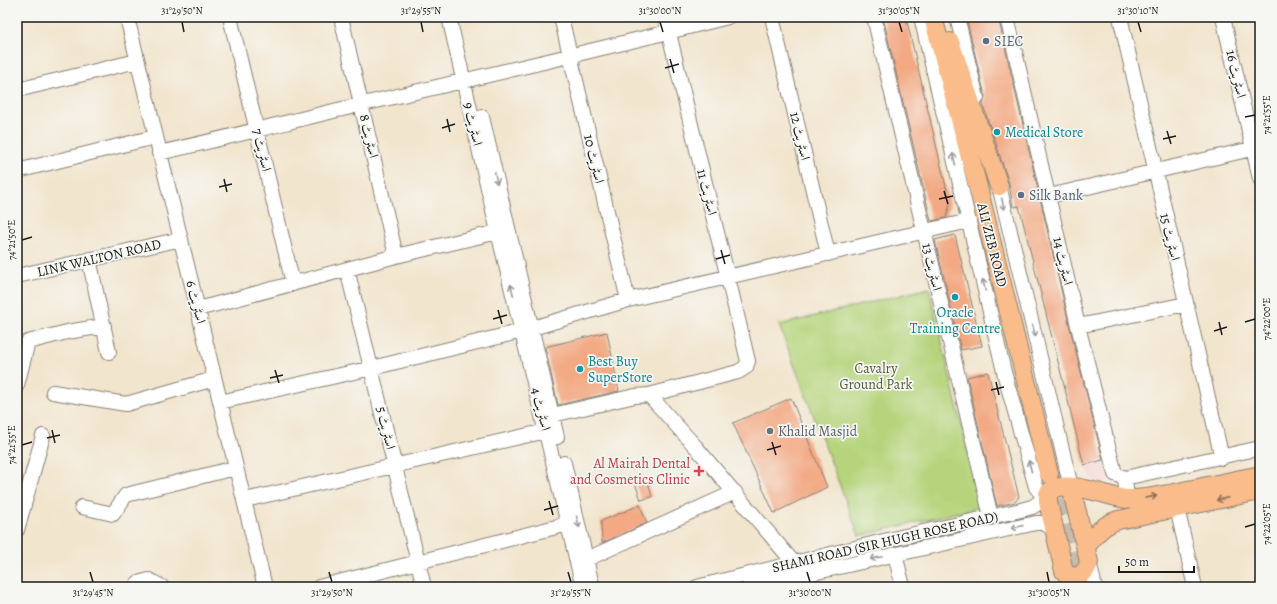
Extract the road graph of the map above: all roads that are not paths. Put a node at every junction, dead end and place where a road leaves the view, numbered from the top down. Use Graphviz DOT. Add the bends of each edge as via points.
graph roads {
  1 [pos="127,17"];
  2 [pos="230,17"];
  3 [pos="341,17"];
  4 [pos="449,17"];
  5 [pos="458,17"];
  6 [pos="561,17"];
  7 [pos="665,17"];
  8 [pos="728,17"];
  9 [pos="772,17"];
  10 [pos="874,17"];
  11 [pos="921,17"];
  12 [pos="933,17"];
  13 [pos="944,17"];
  14 [pos="957,17"];
  15 [pos="1007,17"];
  16 [pos="1120,17"];
  17 [pos="1223,17"];
  18 [pos="669,32"];
  19 [pos="950,42"];
  20 [pos="570,56"];
  21 [pos="137,60"];
  22 [pos="968,60"];
  23 [pos="940,72"];
  24 [pos="468,81"];
  25 [pos="17,90"];
  26 [pos="361,104"];
  27 [pos="974,112"];
  28 [pos="257,131"];
  29 [pos="155,137"];
  30 [pos="1257,148"];
  31 [pos="160,153"];
  32 [pos="17,171"];
  33 [pos="1155,171"];
  34 [pos="1260,179"];
  35 [pos="992,183"];
  36 [pos="1048,196"];
  37 [pos="970,221"];
  38 [pos="924,231"];
  39 [pos="498,232"];
  40 [pos="181,239"];
  41 [pos="828,254"];
  42 [pos="396,256"];
  43 [pos="89,259"];
  44 [pos="348,269"];
  45 [pos="17,276"];
  46 [pos="728,277"];
  47 [pos="293,284"];
  48 [pos="628,300"];
  49 [pos="1186,304"];
  50 [pos="198,309"];
  51 [pos="104,326"];
  52 [pos="1078,326"];
  53 [pos="527,329"];
  54 [pos="109,352"];
  55 [pos="372,368"];
  56 [pos="214,379"];
  57 [pos="17,385"];
  58 [pos="53,392"];
  59 [pos="648,395"];
  60 [pos="220,402"];
  61 [pos="547,416"];
  62 [pos="546,431"];
  63 [pos="43,436"];
  64 [pos="1260,448"];
  65 [pos="1222,458"];
  66 [pos="394,466"];
  67 [pos="236,468"];
  68 [pos="1260,475"];
  69 [pos="1125,478"];
  70 [pos="1071,487"];
  71 [pos="1260,491"];
  72 [pos="735,492"];
  73 [pos="1048,497"];
  74 [pos="1127,499"];
  75 [pos="244,500"];
  76 [pos="82,506"];
  77 [pos="1177,508"];
  78 [pos="991,517"];
  79 [pos="568,524"];
  80 [pos="1054,529"];
  81 [pos="17,530"];
  82 [pos="895,554"];
  83 [pos="1088,554"];
  84 [pos="587,559"];
  85 [pos="419,562"];
  86 [pos="796,569"];
  87 [pos="1067,581"];
  88 [pos="135,587"];
  89 [pos="162,587"];
  90 [pos="265,587"];
  91 [pos="319,587"];
  92 [pos="424,587"];
  93 [pos="583,587"];
  94 [pos="593,587"];
  95 [pos="697,587"];
  96 [pos="749,587"];
  97 [pos="903,587"];
  98 [pos="1095,587"];
  99 [pos="1195,587"];
  1 -- 21 [label="street, اسٹریٹ 6"];
  2 -- 28 [label="street, اسٹریٹ 7"];
  3 -- 26 [label="street, اسٹریٹ 8"];
  4 -- 24 [label="street, اسٹریٹ 9"];
  5 -- 24 [label="street"];
  6 -- 20 [label="street, اسٹریٹ 10"];
  7 -- 18 [label="street, اسٹریٹ 11"];
  8 -- 18 [label="street"];
  9 -- 41 [label="street, اسٹریٹ 12"];
  10 -- 38 [label="street, اسٹریٹ 13"];
  11 -- 23 [label="street"];
  12 -- 23 [label="main road, ALI ZEB ROAD"];
  13 -- 19 [label="main road, ALI ZEB ROAD"];
  14 -- 22 [label="street"];
  15 -- 36 [label="street, اسٹریٹ 14"];
  16 -- 33 [label="street, اسٹریٹ 15"];
  17 -- 30 [label="street, اسٹریٹ 16"];
  18 -- 20 [label="street"];
  18 -- 46 [label="street, اسٹریٹ 11"];
  19 -- 27 [label="main road"];
  19 -- 35 [label="main road, ALI ZEB ROAD"];
  20 -- 24 [label="street"];
  20 -- 48 [label="street, اسٹریٹ 10"];
  21 -- 25 [label="street"];
  21 -- 29 [label="street, اسٹریٹ 6"];
  22 -- 27 [label="main road"];
  22 -- 35 [label="street"];
  23 -- 35 [label="main road, ALI ZEB ROAD" via="977,183 1053,472"];
  37 -- 23 [label="street, one-way"];
  24 -- 26 [label="street"];
  24 -- 39 [label="street, اسٹریٹ 9"];
  24 -- 53 [label="street, one-way"];
  26 -- 28 [label="street"];
  26 -- 42 [label="street, اسٹریٹ 8"];
  27 -- 35 [label="main road"];
  28 -- 31 [label="street"];
  28 -- 47 [label="street, اسٹریٹ 7"];
  29 -- 31 [label="street, اسٹریٹ 6"];
  29 -- 32 [label="street"];
  30 -- 33 [label="street"];
  30 -- 34 [label="street, اسٹریٹ 16"];
  31 -- 40 [label="street, اسٹریٹ 6"];
  33 -- 36 [label="street"];
  33 -- 49 [label="street, اسٹریٹ 15"];
  35 -- 70 [label="street, one-way"];
  36 -- 52 [label="street, اسٹریٹ 14"];
  37 -- 38 [label="street"];
  73 -- 37 [label="street, one-way" via="1042,495 1036,487 1005,376"];
  38 -- 41 [label="street"];
  38 -- 78 [label="street, اسٹریٹ 13"];
  39 -- 42 [label="street"];
  53 -- 39 [label="street, one-way"];
  40 -- 43 [label="street, LINK WALTON ROAD"];
  40 -- 50 [label="street, اسٹریٹ 6"];
  41 -- 46 [label="street"];
  42 -- 44 [label="street"];
  43 -- 45 [label="street, LINK WALTON ROAD"];
  43 -- 51 [label="street"];
  44 -- 47 [label="street"];
  44 -- 55 [label="street, اسٹریٹ 5"];
  46 -- 48 [label="street"];
  46 -- 59 [label="street, اسٹریٹ 11" via="748,361 746,368"];
  47 -- 50 [label="street"];
  48 -- 53 [label="street"];
  49 -- 52 [label="street"];
  49 -- 65 [label="street, اسٹریٹ 15"];
  50 -- 56 [label="street, اسٹریٹ 6"];
  51 -- 54 [label="street"];
  51 -- 57 [label="street" via="28,342"];
  52 -- 69 [label="street, اسٹریٹ 14" via="1115,474"];
  53 -- 55 [label="street"];
  53 -- 61 [label="street"];
  55 -- 60 [label="street"];
  55 -- 66 [label="street, اسٹریٹ 5"];
  56 -- 58 [label="street" via="126,404"];
  56 -- 60 [label="street, اسٹریٹ 6"];
  59 -- 61 [label="street"];
  59 -- 72 [label="street"];
  60 -- 67 [label="street, اسٹریٹ 6"];
  61 -- 62 [label="street, اسٹریٹ 4"];
  61 -- 84 [label="street, one-way"];
  62 -- 66 [label="street"];
  62 -- 79 [label="street, اسٹریٹ 4"];
  63 -- 81 [label="street"];
  64 -- 65 [label="street"];
  65 -- 69 [label="street"];
  66 -- 75 [label="street"];
  66 -- 85 [label="street, اسٹریٹ 5"];
  67 -- 75 [label="street, اسٹریٹ 6"];
  67 -- 76 [label="street" via="126,495 113,514"];
  74 -- 68 [label="main road, one-way" via="1147,498"];
  69 -- 74 [label="street"];
  70 -- 73 [label="main road" via="1054,488 1050,490"];
  70 -- 74 [label="main road"];
  70 -- 83 [label="main road"];
  71 -- 77 [label="main road, one-way"];
  72 -- 84 [label="street"];
  72 -- 86 [label="street"];
  73 -- 78 [label="street, SHAMI ROAD (SIR HUGH ROSE ROAD)" via="1028,508"];
  73 -- 80 [label="main road"];
  75 -- 90 [label="street, اسٹریٹ 6"];
  77 -- 83 [label="main road" via="1110,523 1098,531"];
  77 -- 99 [label="street"];
  78 -- 86 [label="street, SHAMI ROAD (SIR HUGH ROSE ROAD)"];
  79 -- 85 [label="street"];
  79 -- 93 [label="street, اسٹریٹ 4"];
  80 -- 82 [label="street, SHAMI ROAD (SIR HUGH ROSE ROAD), one-way" via="1036,523"];
  80 -- 87 [label="main road"];
  82 -- 86 [label="street, SHAMI ROAD (SIR HUGH ROSE ROAD), one-way"];
  82 -- 97 [label="street"];
  83 -- 87 [label="main road" via="1083,575"];
  83 -- 98 [label="street"];
  84 -- 94 [label="street"];
  85 -- 91 [label="street"];
  85 -- 92 [label="street, اسٹریٹ 5"];
  86 -- 95 [label="street, SHAMI ROAD (SIR HUGH ROSE ROAD)"];
  86 -- 96 [label="street, SHAMI ROAD (SIR HUGH ROSE ROAD)"];
  88 -- 89 [label="street" via="149,580"];
}
